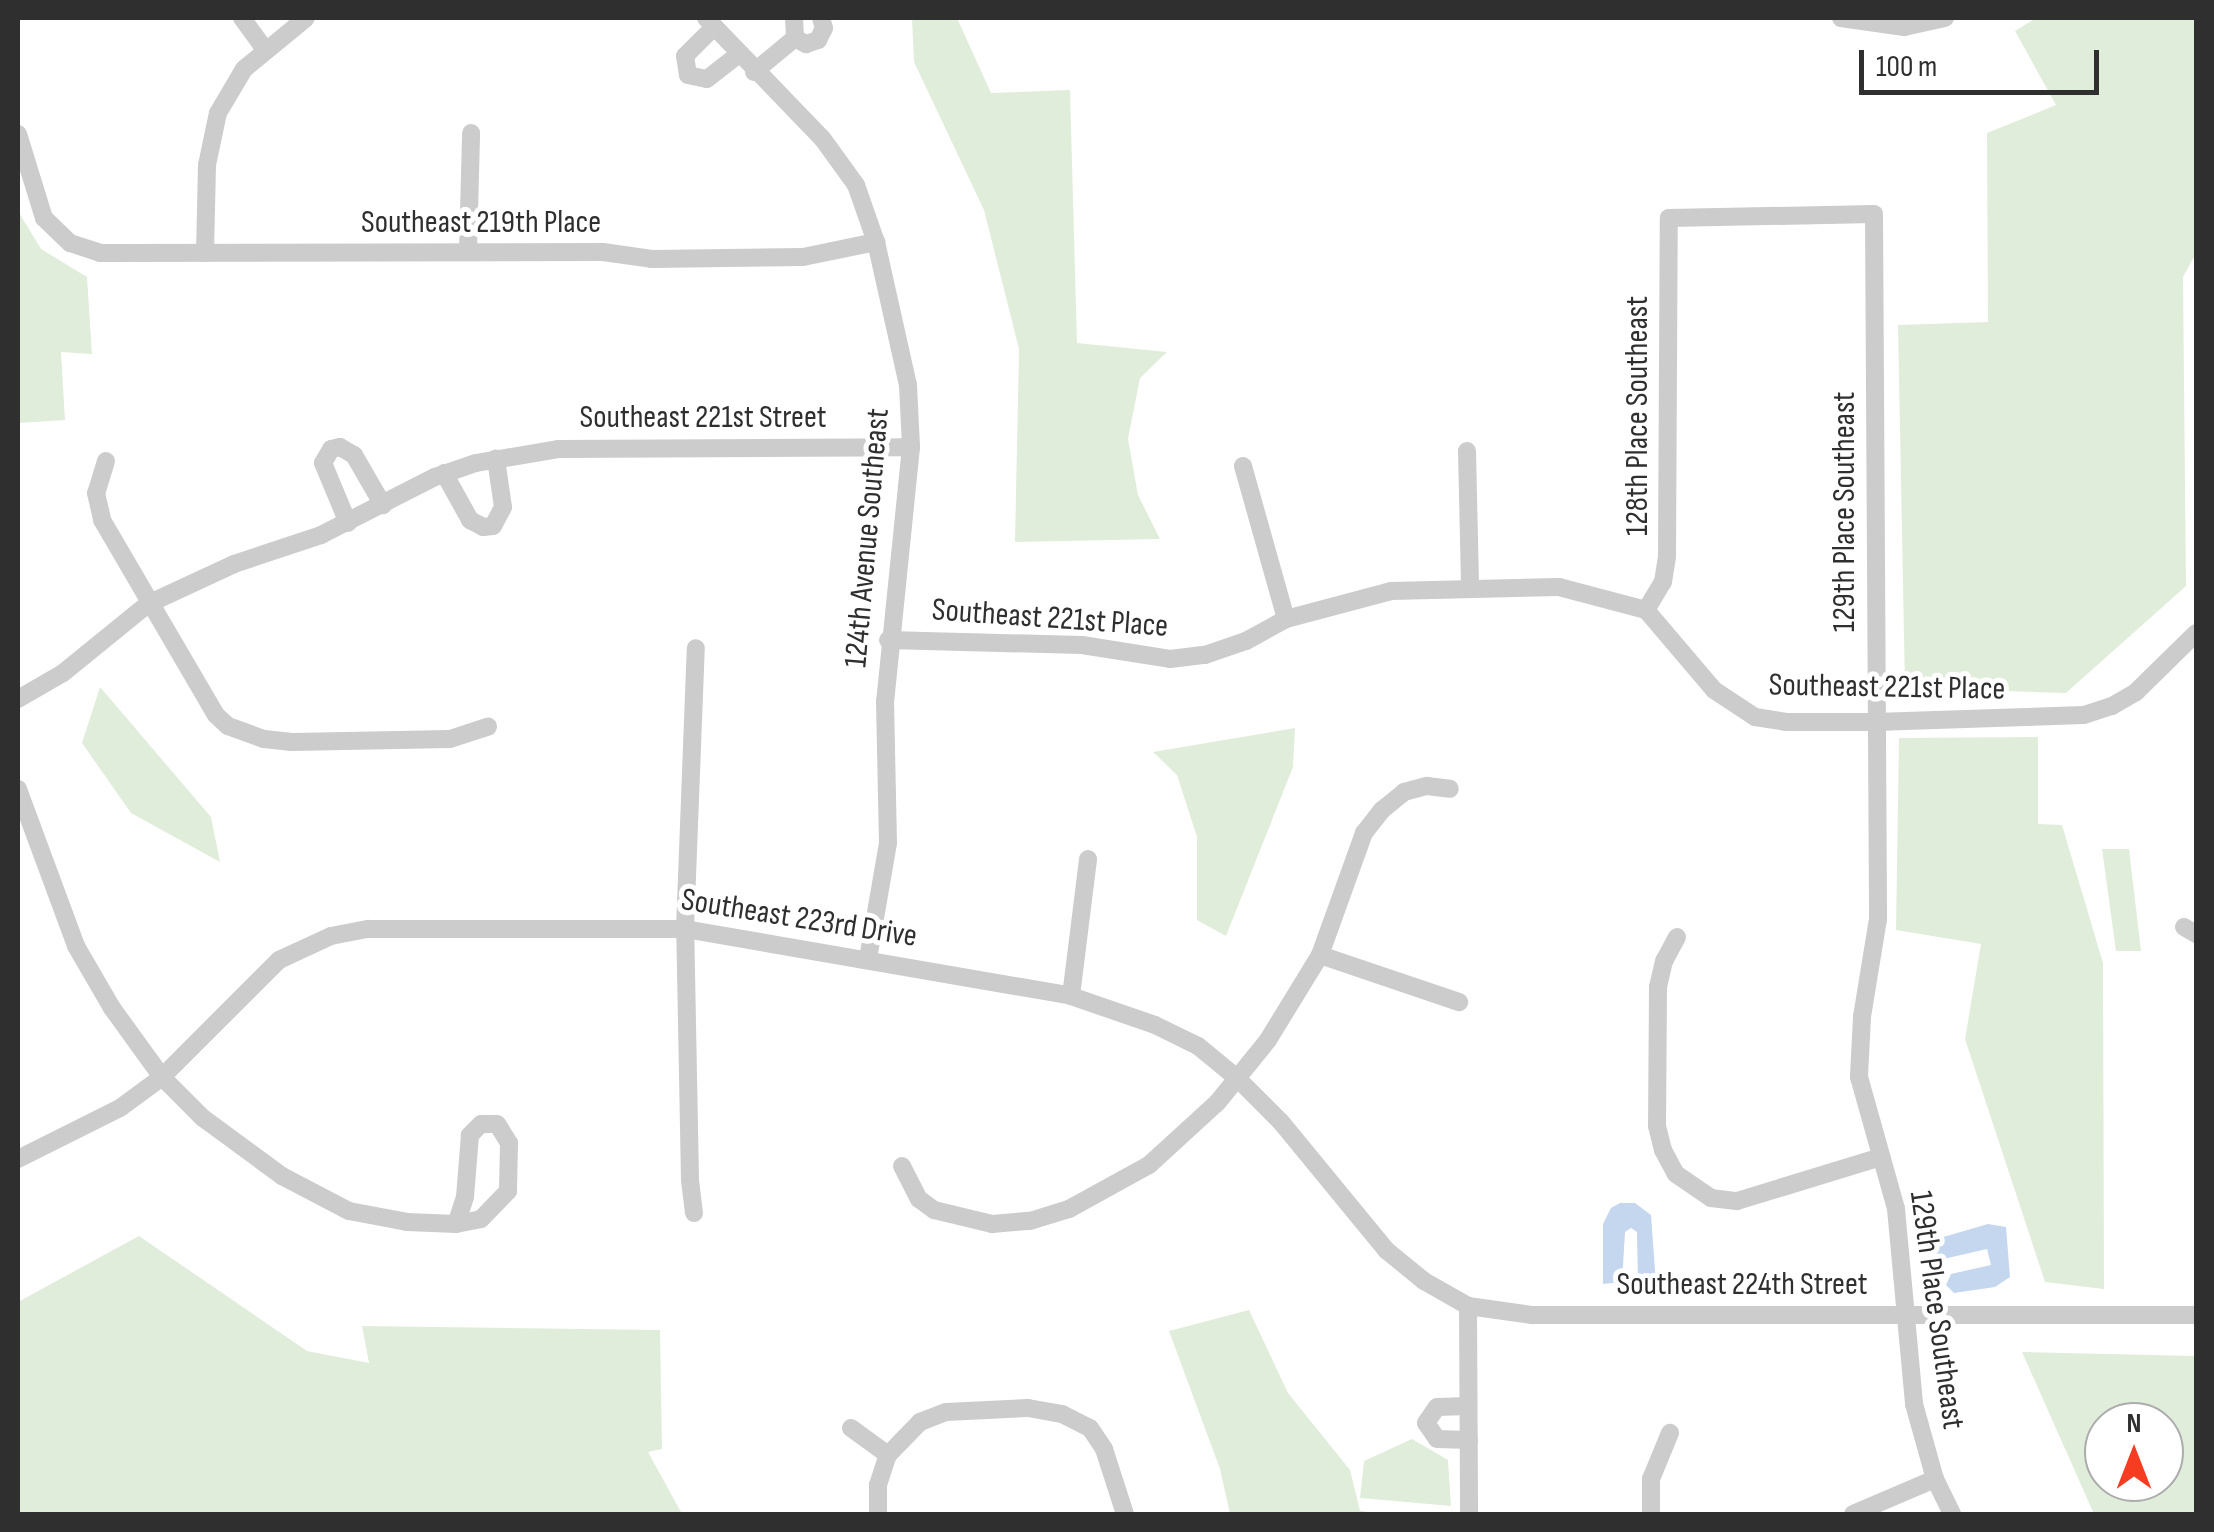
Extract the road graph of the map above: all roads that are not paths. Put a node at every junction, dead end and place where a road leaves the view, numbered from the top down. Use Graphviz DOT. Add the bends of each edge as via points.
graph roads {
  1 [pos="242,18"];
  2 [pos="306,18"];
  3 [pos="794,18"];
  4 [pos="821,18"];
  5 [pos="1841,18"];
  6 [pos="1945,18"];
  7 [pos="710,22"];
  8 [pos="795,38"];
  9 [pos="265,50"];
  10 [pos="738,54"];
  11 [pos="754,72"];
  12 [pos="470,133"];
  13 [pos="18,134"];
  14 [pos="1874,214"];
  15 [pos="876,242"];
  16 [pos="468,251"];
  17 [pos="205,253"];
  18 [pos="911,447"];
  19 [pos="1466,450"];
  20 [pos="496,459"];
  21 [pos="106,461"];
  22 [pos="1243,466"];
  23 [pos="444,474"];
  24 [pos="383,506"];
  25 [pos="348,524"];
  26 [pos="1470,586"];
  27 [pos="148,604"];
  28 [pos="1646,610"];
  29 [pos="1286,619"];
  30 [pos="2196,633"];
  31 [pos="888,640"];
  32 [pos="696,648"];
  33 [pos="18,699"];
  34 [pos="1875,722"];
  35 [pos="488,727"];
  36 [pos="18,789"];
  37 [pos="1450,789"];
  38 [pos="1088,858"];
  39 [pos="685,928"];
  40 [pos="1677,936"];
  41 [pos="1320,955"];
  42 [pos="868,959"];
  43 [pos="1071,996"];
  44 [pos="1459,1002"];
  45 [pos="162,1076"];
  46 [pos="1237,1078"];
  47 [pos="1881,1157"];
  48 [pos="18,1159"];
  49 [pos="902,1166"];
  50 [pos="694,1213"];
  51 [pos="456,1224"];
  52 [pos="2196,1301"];
  53 [pos="1468,1306"];
  54 [pos="1905,1315"];
  55 [pos="2196,1315"];
  56 [pos="1468,1406"];
  57 [pos="851,1428"];
  58 [pos="1670,1434"];
  59 [pos="1468,1440"];
  60 [pos="888,1455"];
  61 [pos="1935,1479"];
  62 [pos="878,1514"];
  63 [pos="1125,1514"];
  64 [pos="1469,1514"];
  65 [pos="1651,1514"];
  66 [pos="1853,1514"];
  67 [pos="1952,1514"];
  1 -- 9 [label="street"];
  2 -- 9 [label="street"];
  3 -- 8 [label="street"];
  4 -- 8 [label="street" via="818,40 806,44"];
  5 -- 6 [label="street" via="1904,28"];
  7 -- 10 [label="street, 124th Avenue Southeast"];
  7 -- 10 [label="street, 124th Avenue Southeast" via="685,56 688,75 707,79"];
  8 -- 11 [label="street"];
  9 -- 17 [label="street" via="228,91 210,137"];
  10 -- 11 [label="street, 124th Avenue Southeast"];
  11 -- 15 [label="street, 124th Avenue Southeast" via="842,161"];
  12 -- 16 [label="street"];
  13 -- 17 [label="street, Southeast 219th Place" via="44,218 55,233 100,254"];
  14 -- 28 [label="street, 128th Place Southeast" via="1669,218 1667,556 1663,582"];
  14 -- 34 [label="street, 129th Place Southeast"];
  15 -- 16 [label="street, Southeast 219th Place" via="803,257"];
  15 -- 18 [label="street, 124th Avenue Southeast" via="908,385"];
  16 -- 17 [label="street, Southeast 219th Place"];
  18 -- 20 [label="street, Southeast 221st Street" via="558,449"];
  18 -- 31 [label="street, 124th Avenue Southeast"];
  19 -- 26 [label="street"];
  20 -- 23 [label="street, Southeast 221st Street"];
  20 -- 23 [label="street" via="502,507 492,526 470,520"];
  21 -- 27 [label="street" via="97,506"];
  22 -- 29 [label="street"];
  23 -- 24 [label="street, Southeast 221st Street"];
  24 -- 25 [label="street, Southeast 221st Street"];
  24 -- 25 [label="street" via="354,455 331,449 323,463"];
  25 -- 27 [label="street, Southeast 221st Street" via="234,564"];
  26 -- 28 [label="street, Southeast 221st Place" via="1559,587"];
  26 -- 29 [label="street, Southeast 221st Place" via="1391,591"];
  27 -- 33 [label="street, Southeast 221st Street" via="64,673"];
  27 -- 35 [label="street" via="216,715 243,734 292,742 410,742 450,740"];
  28 -- 34 [label="street, Southeast 221st Place" via="1714,690 1756,717"];
  29 -- 31 [label="street, Southeast 221st Place" via="1246,641 1170,659 1082,645"];
  30 -- 34 [label="street, Southeast 221st Place" via="2136,692 2084,715"];
  31 -- 42 [label="street, 124th Avenue Southeast" via="888,842"];
  32 -- 39 [label="street"];
  34 -- 47 [label="street, 129th Place Southeast" via="1878,919 1859,1076"];
  36 -- 45 [label="street" via="76,946"];
  37 -- 41 [label="street" via="1404,792 1382,810 1364,834"];
  38 -- 43 [label="street"];
  39 -- 42 [label="street, Southeast 223rd Drive"];
  39 -- 45 [label="street, Southeast 223rd Drive" via="368,929 331,936 298,948 261,974"];
  39 -- 50 [label="street"];
  40 -- 47 [label="street" via="1664,961 1658,1007 1658,1126 1676,1174 1711,1198 1737,1201"];
  41 -- 44 [label="street"];
  41 -- 46 [label="street"];
  42 -- 43 [label="street, Southeast 223rd Drive"];
  43 -- 46 [label="street, Southeast 223rd Drive" via="1198,1046"];
  45 -- 48 [label="street, Southeast 223rd Drive" via="120,1108"];
  45 -- 51 [label="street" via="237,1146 349,1211"];
  46 -- 49 [label="street" via="1149,1165 1069,1209 1030,1221 966,1221 934,1210"];
  46 -- 53 [label="street, Southeast 223rd Drive" via="1386,1250"];
  47 -- 54 [label="street, 129th Place Southeast" via="1904,1254"];
  51 -- 51 [label="street" via="466,1197 470,1135 481,1124 496,1124 510,1143 508,1191 481,1219"];
  52 -- 55 [label="street"];
  53 -- 54 [label="street, Southeast 224th Street" via="1532,1315"];
  53 -- 56 [label="street"];
  54 -- 55 [label="street, Southeast 224th Street"];
  54 -- 61 [label="street, 129th Place Southeast" via="1911,1389"];
  56 -- 59 [label="street"];
  56 -- 59 [label="street" via="1437,1407 1426,1423 1437,1439"];
  57 -- 60 [label="street"];
  58 -- 65 [label="street" via="1651,1479"];
  59 -- 64 [label="street"];
  60 -- 62 [label="street"];
  60 -- 63 [label="street" via="920,1422 946,1412 1028,1408 1062,1414 1090,1428"];
  61 -- 66 [label="street"];
  61 -- 67 [label="street, 129th Place Southeast"];
}
